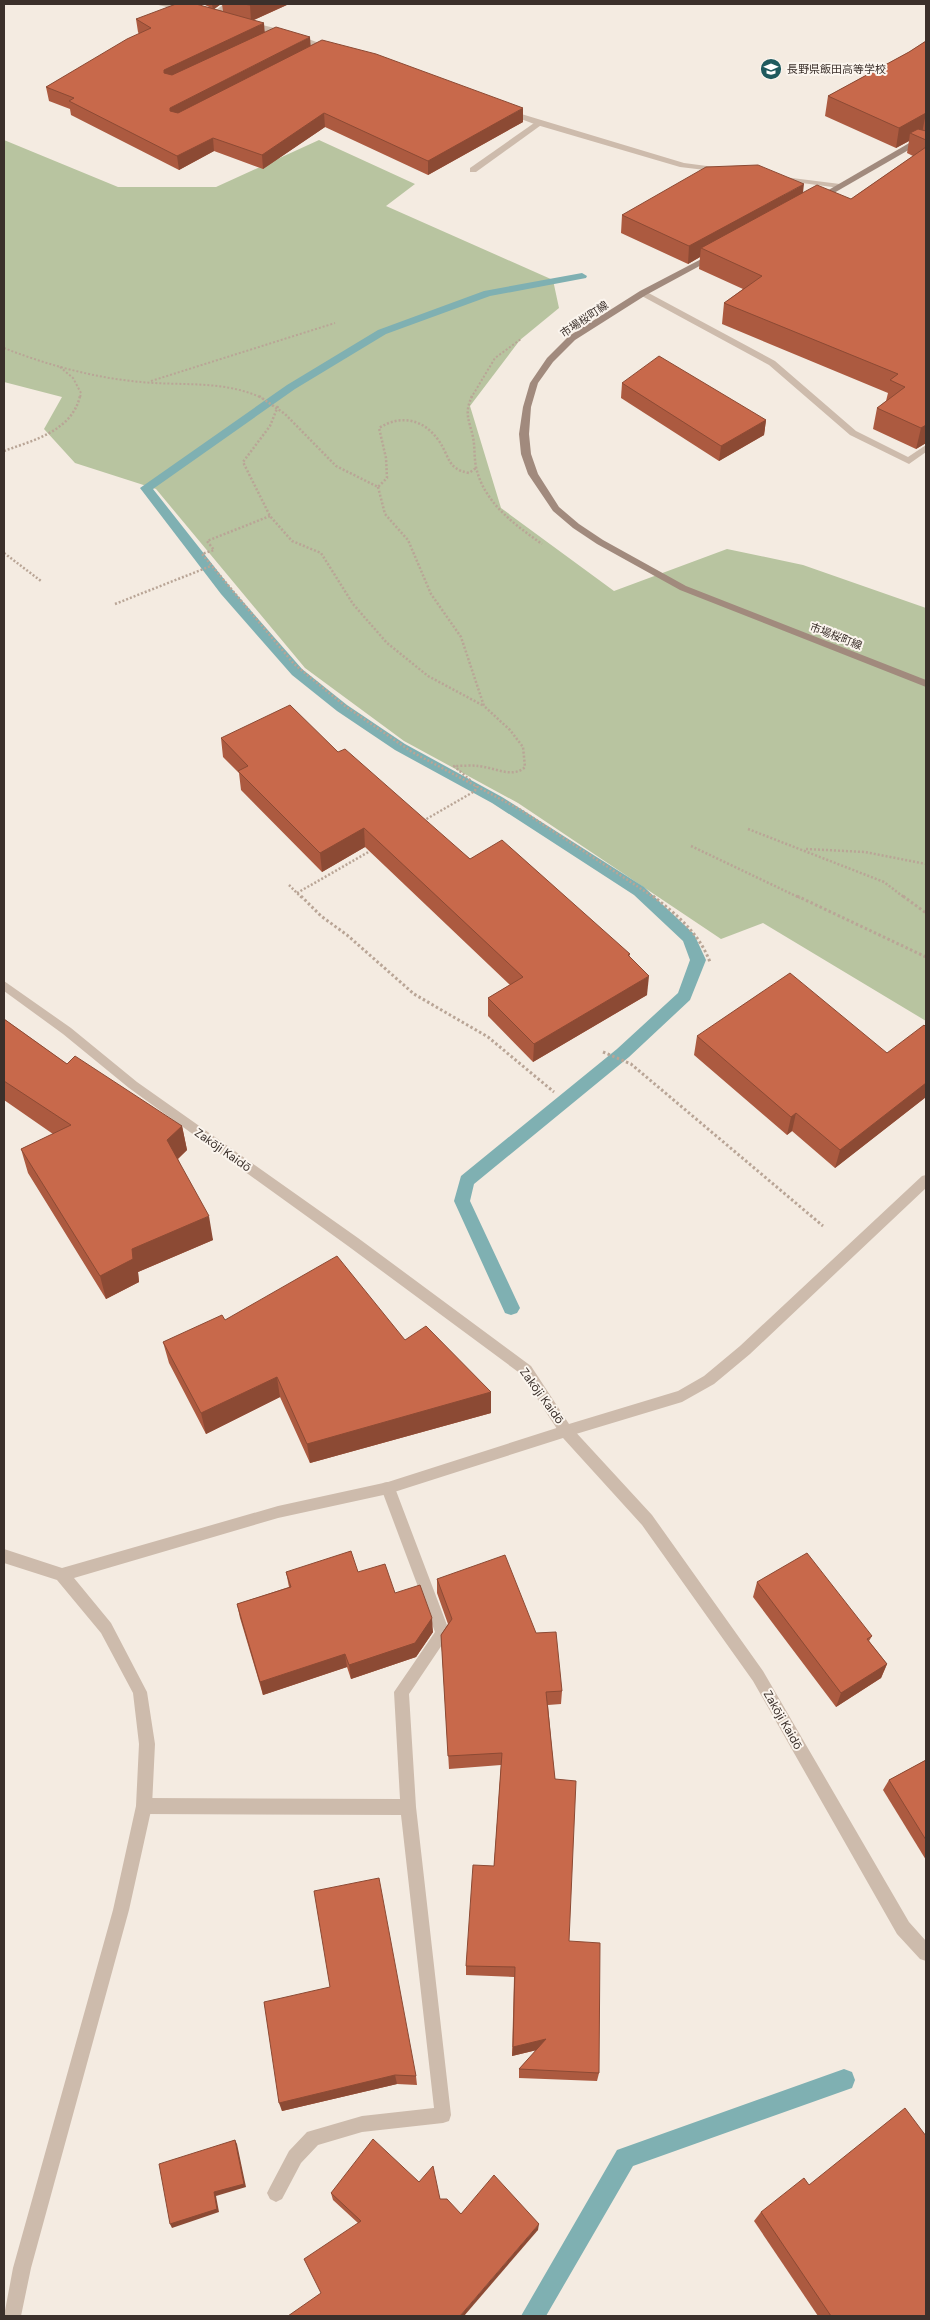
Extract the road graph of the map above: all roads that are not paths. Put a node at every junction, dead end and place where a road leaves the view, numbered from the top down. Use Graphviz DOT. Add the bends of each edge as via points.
graph roads {
  1 [pos="157,4"];
  2 [pos="228,4"];
  3 [pos="196,12"];
  4 [pos="205,14"];
  5 [pos="215,15"];
  6 [pos="224,18"];
  7 [pos="241,22"];
  8 [pos="284,33"];
  9 [pos="276,37"];
  10 [pos="326,48"];
  11 [pos="317,52"];
  12 [pos="344,53"];
  13 [pos="496,107"];
  14 [pos="540,123"];
  15 [pos="926,137"];
  16 [pos="914,144"];
  17 [pos="924,149"];
  18 [pos="473,170"];
  19 [pos="732,171"];
  20 [pos="772,177"];
  21 [pos="840,186"];
  22 [pos="807,204"];
  23 [pos="723,251"];
  24 [pos="644,293"];
  25 [pos="926,448"];
  26 [pos="926,684"];
  27 [pos="4,986"];
  28 [pos="926,1180"];
  29 [pos="566,1431"];
  30 [pos="388,1488"];
  31 [pos="4,1556"];
  32 [pos="62,1575"];
  33 [pos="144,1806"];
  34 [pos="408,1807"];
  35 [pos="926,1953"];
  36 [pos="276,2193"];
  37 [pos="12,2316"];
  1 -- 3 [label="street"];
  2 -- 5 [label="street"];
  4 -- 5 [label="street"];
  5 -- 6 [label="street"];
  7 -- 8 [label="street"];
  8 -- 9 [label="street"];
  8 -- 10 [label="street"];
  10 -- 11 [label="street"];
  10 -- 12 [label="street"];
  13 -- 14 [label="street"];
  14 -- 18 [label="street"];
  14 -- 19 [label="street" via="683,165"];
  15 -- 16 [label="main road"];
  16 -- 17 [label="street"];
  16 -- 21 [label="main road"];
  20 -- 21 [label="street"];
  21 -- 22 [label="main road"];
  23 -- 24 [label="main road, 市場桜町線"];
  24 -- 25 [label="street" via="772,363 853,433 910,461"];
  24 -- 26 [label="main road, 市場桜町線" via="572,338 550,360 534,383 527,407 526,447 533,474 543,492 556,509 576,526 683,588"];
  27 -- 29 [label="street, Zakōji Kaidō" via="67,1030 133,1085 526,1370"];
  28 -- 29 [label="street" via="709,1380 682,1396"];
  29 -- 30 [label="street"];
  29 -- 35 [label="street, Zakōji Kaidō" via="647,1520 758,1676 903,1928"];
  30 -- 32 [label="street" via="278,1512"];
  30 -- 34 [label="street" via="444,1633 401,1692"];
  31 -- 32 [label="street"];
  32 -- 33 [label="street" via="106,1628 140,1692 147,1744"];
  33 -- 34 [label="street"];
  33 -- 37 [label="street" via="121,1910 22,2268"];
  34 -- 36 [label="street" via="443,2115 362,2124 313,2138 295,2157"];
}
